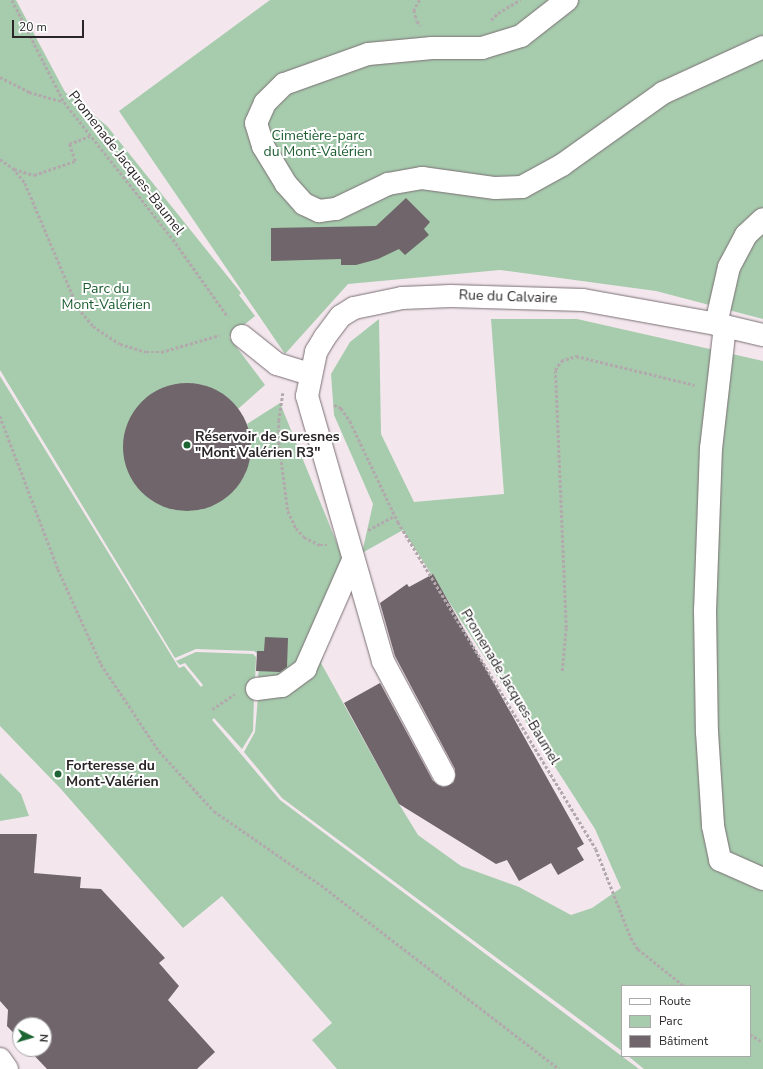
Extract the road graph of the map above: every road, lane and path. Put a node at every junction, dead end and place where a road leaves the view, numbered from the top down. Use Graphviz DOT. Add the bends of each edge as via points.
graph roads {
  1 [pos="12,0"];
  2 [pos="567,0"];
  3 [pos="763,47"];
  4 [pos="0,77"];
  5 [pos="64,102"];
  6 [pos="90,136"];
  7 [pos="0,159"];
  8 [pos="13,168"];
  9 [pos="763,219"];
  10 [pos="720,325"];
  11 [pos="240,333"];
  12 [pos="763,335"];
  13 [pos="310,374"];
  14 [pos="717,390"];
  15 [pos="327,402"];
  16 [pos="0,416"];
  17 [pos="355,566"];
  18 [pos="562,671"];
  19 [pos="257,689"];
  20 [pos="444,775"];
  21 [pos="763,878"];
  22 [pos="683,985"];
  23 [pos="751,1035"];
  24 [pos="763,1042"];
  25 [pos="0,1059"];
  26 [pos="7,1069"];
  27 [pos="559,1069"];
  1 -- 5 [label="path, Promenade Jacques-Baumel"];
  2 -- 3 [label="street" via="521,36 482,48 432,48 368,54 284,84 265,103 256,123 262,146 286,184 304,204 319,211 336,209 388,184 422,178 495,188 522,187 562,165 663,93"];
  4 -- 5 [label="path" via="29,92"];
  5 -- 6 [label="path, Promenade Jacques-Baumel"];
  6 -- 8 [label="path" via="69,144 75,162 34,175"];
  6 -- 11 [label="path, Promenade Jacques-Baumel" via="173,239"];
  7 -- 8 [label="path"];
  8 -- 11 [label="path" via="25,183 78,308 106,336 133,349 161,352"];
  9 -- 10 [label="street" via="746,235 729,267"];
  10 -- 12 [label="street, Rue du Calvaire"];
  10 -- 13 [label="street, Rue du Calvaire" via="583,300 507,296 402,298 354,308 341,316 316,352"];
  10 -- 14 [label="street"];
  11 -- 13 [label="street" via="277,364"];
  13 -- 17 [label="street, Rue du Calvaire" via="307,396"];
  14 -- 18 [label="path" via="576,356 561,361 555,370 566,628"];
  14 -- 21 [label="street" via="711,448 704,610 712,826 720,860"];
  15 -- 22 [label="path, Promenade Jacques-Baumel" via="342,408 350,421 398,522 596,849 631,938 638,949"];
  16 -- 27 [label="path" via="58,568 102,664 159,751 214,811 321,886"];
  17 -- 19 [label="street" via="305,669 282,686"];
  17 -- 20 [label="street" via="383,661"];
  23 -- 24 [label="path"];
  25 -- 26 [label="street"];
}
